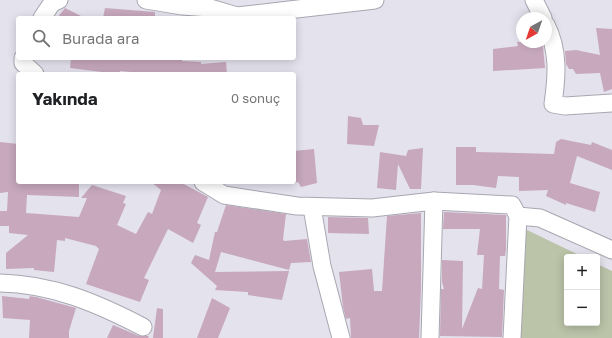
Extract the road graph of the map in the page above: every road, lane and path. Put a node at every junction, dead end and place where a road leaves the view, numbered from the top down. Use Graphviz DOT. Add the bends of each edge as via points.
graph roads {
  1 [pos="59,0"];
  2 [pos="146,0"];
  3 [pos="218,0"];
  4 [pos="375,0"];
  5 [pos="534,0"];
  6 [pos="540,12"];
  7 [pos="43,16"];
  8 [pos="237,16"];
  9 [pos="552,36"];
  10 [pos="23,60"];
  11 [pos="33,72"];
  12 [pos="612,103"];
  13 [pos="206,184"];
  14 [pos="434,201"];
  15 [pos="312,207"];
  16 [pos="518,216"];
  17 [pos="612,250"];
  18 [pos="0,284"];
  19 [pos="143,327"];
  20 [pos="342,338"];
  21 [pos="430,338"];
  22 [pos="512,338"];
  1 -- 7 [label="street" via="52,3"];
  2 -- 8 [label="street" via="210,8"];
  3 -- 8 [label="street"];
  4 -- 8 [label="street"];
  5 -- 6 [label="street"];
  9 -- 12 [label="street" via="557,72 553,104 565,106"];
  10 -- 11 [label="street"];
  13 -- 15 [label="street" via="224,195 253,201"];
  14 -- 15 [label="street" via="372,208"];
  14 -- 16 [label="street" via="512,205"];
  14 -- 21 [label="street"];
  15 -- 20 [label="street" via="322,266"];
  16 -- 17 [label="street" via="540,218"];
  16 -- 22 [label="street"];
  18 -- 19 [label="street" via="33,285 57,290 104,307"];
}
